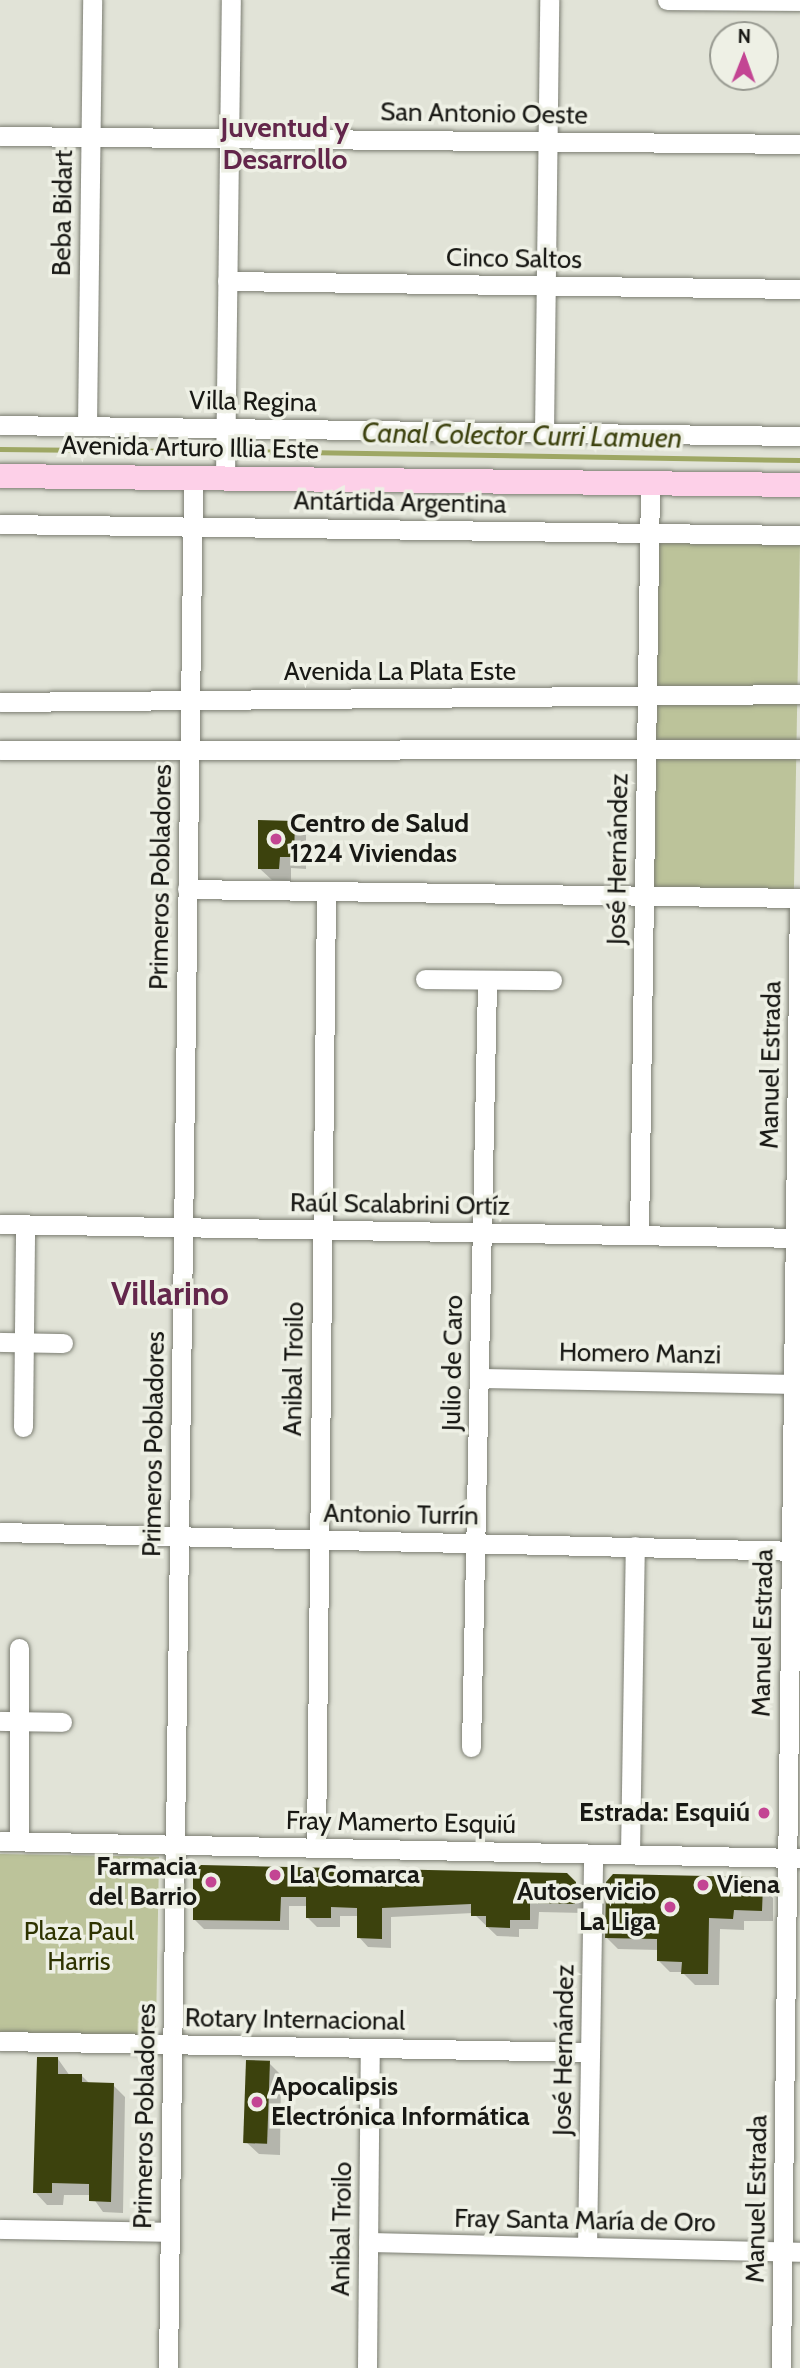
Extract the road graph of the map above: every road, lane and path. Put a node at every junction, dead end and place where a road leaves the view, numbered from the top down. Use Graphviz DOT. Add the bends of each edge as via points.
graph roads {
  1 [pos="92,0"];
  2 [pos="231,0"];
  3 [pos="549,0"];
  4 [pos="667,0"];
  5 [pos="800,1"];
  6 [pos="0,135"];
  7 [pos="90,136"];
  8 [pos="229,138"];
  9 [pos="547,141"];
  10 [pos="800,144"];
  11 [pos="227,281"];
  12 [pos="546,285"];
  13 [pos="800,289"];
  14 [pos="0,425"];
  15 [pos="87,426"];
  16 [pos="225,428"];
  17 [pos="544,433"];
  18 [pos="800,436"];
  19 [pos="0,475"];
  20 [pos="192,478"];
  21 [pos="225,478"];
  22 [pos="650,483"];
  23 [pos="800,485"];
  24 [pos="0,524"];
  25 [pos="192,527"];
  26 [pos="649,533"];
  27 [pos="800,535"];
  28 [pos="800,694"];
  29 [pos="647,696"];
  30 [pos="189,700"];
  31 [pos="0,702"];
  32 [pos="646,749"];
  33 [pos="800,749"];
  34 [pos="0,750"];
  35 [pos="189,750"];
  36 [pos="187,889"];
  37 [pos="326,891"];
  38 [pos="644,896"];
  39 [pos="800,898"];
  40 [pos="425,979"];
  41 [pos="487,980"];
  42 [pos="552,980"];
  43 [pos="0,1224"];
  44 [pos="26,1224"];
  45 [pos="183,1227"];
  46 [pos="322,1229"];
  47 [pos="482,1232"];
  48 [pos="639,1235"];
  49 [pos="797,1238"];
  50 [pos="0,1342"];
  51 [pos="24,1343"];
  52 [pos="63,1343"];
  53 [pos="479,1378"];
  54 [pos="796,1384"];
  55 [pos="23,1427"];
  56 [pos="0,1532"];
  57 [pos="178,1536"];
  58 [pos="319,1539"];
  59 [pos="475,1543"];
  60 [pos="635,1546"];
  61 [pos="795,1550"];
  62 [pos="19,1648"];
  63 [pos="10,1721"];
  64 [pos="62,1722"];
  65 [pos="471,1747"];
  66 [pos="9,1841"];
  67 [pos="174,1845"];
  68 [pos="316,1848"];
  69 [pos="593,1854"];
  70 [pos="630,1854"];
  71 [pos="793,1858"];
  72 [pos="0,2040"];
  73 [pos="172,2044"];
  74 [pos="370,2048"];
  75 [pos="590,2053"];
  76 [pos="0,2230"];
  77 [pos="169,2232"];
  78 [pos="368,2242"];
  79 [pos="587,2247"];
  80 [pos="791,2252"];
  81 [pos="167,2368"];
  82 [pos="367,2368"];
  83 [pos="781,2368"];
  1 -- 7 [label="street, Beba Bidart"];
  2 -- 8 [label="street"];
  3 -- 9 [label="street"];
  4 -- 5 [label="street"];
  6 -- 7 [label="street, San Antonio Oeste"];
  7 -- 8 [label="street, San Antonio Oeste"];
  7 -- 15 [label="street, Beba Bidart"];
  8 -- 9 [label="street, San Antonio Oeste"];
  8 -- 11 [label="street"];
  9 -- 10 [label="street, San Antonio Oeste"];
  9 -- 12 [label="street"];
  11 -- 12 [label="street, Cinco Saltos"];
  11 -- 16 [label="street"];
  12 -- 13 [label="street, Cinco Saltos"];
  12 -- 17 [label="street"];
  14 -- 15 [label="street, Villa Regina"];
  15 -- 16 [label="street, Villa Regina"];
  16 -- 17 [label="street, Villa Regina"];
  16 -- 21 [label="street"];
  17 -- 18 [label="street, Villa Regina"];
  19 -- 20 [label="main road, Avenida Arturo Illia Este"];
  20 -- 21 [label="main road, Avenida Arturo Illia Este"];
  20 -- 25 [label="street, Primeros Pobladores"];
  21 -- 22 [label="main road, Avenida Arturo Illia Este"];
  22 -- 23 [label="main road, Avenida Arturo Illia Este"];
  22 -- 26 [label="street, José Hernández"];
  24 -- 25 [label="street, Antártida Argentina"];
  25 -- 26 [label="street, Antártida Argentina"];
  25 -- 30 [label="street, Primeros Pobladores"];
  26 -- 27 [label="street, Antártida Argentina"];
  26 -- 29 [label="street, José Hernández"];
  28 -- 29 [label="street, Avenida La Plata Este"];
  29 -- 30 [label="street, Avenida La Plata Este"];
  29 -- 32 [label="street, José Hernández"];
  30 -- 31 [label="street, Avenida La Plata Este"];
  30 -- 35 [label="street, Primeros Pobladores"];
  32 -- 33 [label="street"];
  32 -- 35 [label="street"];
  32 -- 38 [label="street, José Hernández"];
  34 -- 35 [label="street"];
  35 -- 36 [label="street, Primeros Pobladores"];
  36 -- 37 [label="street"];
  36 -- 45 [label="street, Primeros Pobladores"];
  37 -- 38 [label="street"];
  37 -- 46 [label="street, Anibal Troilo"];
  38 -- 39 [label="street"];
  38 -- 48 [label="street, José Hernández"];
  39 -- 49 [label="street, Manuel Estrada"];
  40 -- 41 [label="street"];
  41 -- 42 [label="street"];
  41 -- 47 [label="street, Julio de Caro"];
  43 -- 44 [label="street, Raúl Scalabrini Ortíz"];
  44 -- 45 [label="street, Raúl Scalabrini Ortíz"];
  44 -- 51 [label="street"];
  45 -- 46 [label="street, Raúl Scalabrini Ortíz"];
  45 -- 57 [label="street, Primeros Pobladores"];
  46 -- 47 [label="street, Raúl Scalabrini Ortíz"];
  46 -- 58 [label="street, Anibal Troilo"];
  47 -- 48 [label="street, Raúl Scalabrini Ortíz"];
  47 -- 53 [label="street, Julio de Caro"];
  48 -- 49 [label="street, Raúl Scalabrini Ortíz"];
  49 -- 54 [label="street, Manuel Estrada"];
  50 -- 51 [label="street"];
  51 -- 52 [label="street"];
  51 -- 55 [label="street"];
  53 -- 54 [label="street, Homero Manzi"];
  53 -- 59 [label="street, Julio de Caro"];
  54 -- 61 [label="street, Manuel Estrada"];
  56 -- 57 [label="street, Antonio Turrín"];
  57 -- 58 [label="street, Antonio Turrín"];
  57 -- 67 [label="street, Primeros Pobladores"];
  58 -- 59 [label="street, Antonio Turrín"];
  58 -- 68 [label="street, Anibal Troilo"];
  59 -- 60 [label="street, Antonio Turrín"];
  59 -- 65 [label="street, Julio de Caro"];
  60 -- 61 [label="street, Antonio Turrín"];
  60 -- 70 [label="street"];
  61 -- 71 [label="street, Manuel Estrada"];
  62 -- 63 [label="street"];
  63 -- 64 [label="street"];
  63 -- 66 [label="street"];
  66 -- 67 [label="street, Fray Mamerto Esquiú"];
  67 -- 68 [label="street, Fray Mamerto Esquiú"];
  67 -- 73 [label="street, Primeros Pobladores"];
  68 -- 69 [label="street, Fray Mamerto Esquiú"];
  69 -- 70 [label="street, Fray Mamerto Esquiú"];
  69 -- 75 [label="street, José Hernández"];
  70 -- 71 [label="street, Fray Mamerto Esquiú"];
  71 -- 80 [label="street, Manuel Estrada"];
  72 -- 73 [label="street, Rotary Internacional"];
  73 -- 74 [label="street, Rotary Internacional"];
  73 -- 77 [label="street, Primeros Pobladores"];
  74 -- 75 [label="street, Rotary Internacional"];
  74 -- 78 [label="street, Anibal Troilo"];
  75 -- 79 [label="street, José Hernández"];
  76 -- 77 [label="street"];
  77 -- 81 [label="street, Primeros Pobladores"];
  78 -- 79 [label="street, Fray Santa María de Oro"];
  78 -- 82 [label="street, Anibal Troilo"];
  79 -- 80 [label="street, Fray Santa María de Oro"];
  80 -- 83 [label="street, Manuel Estrada"];
}
